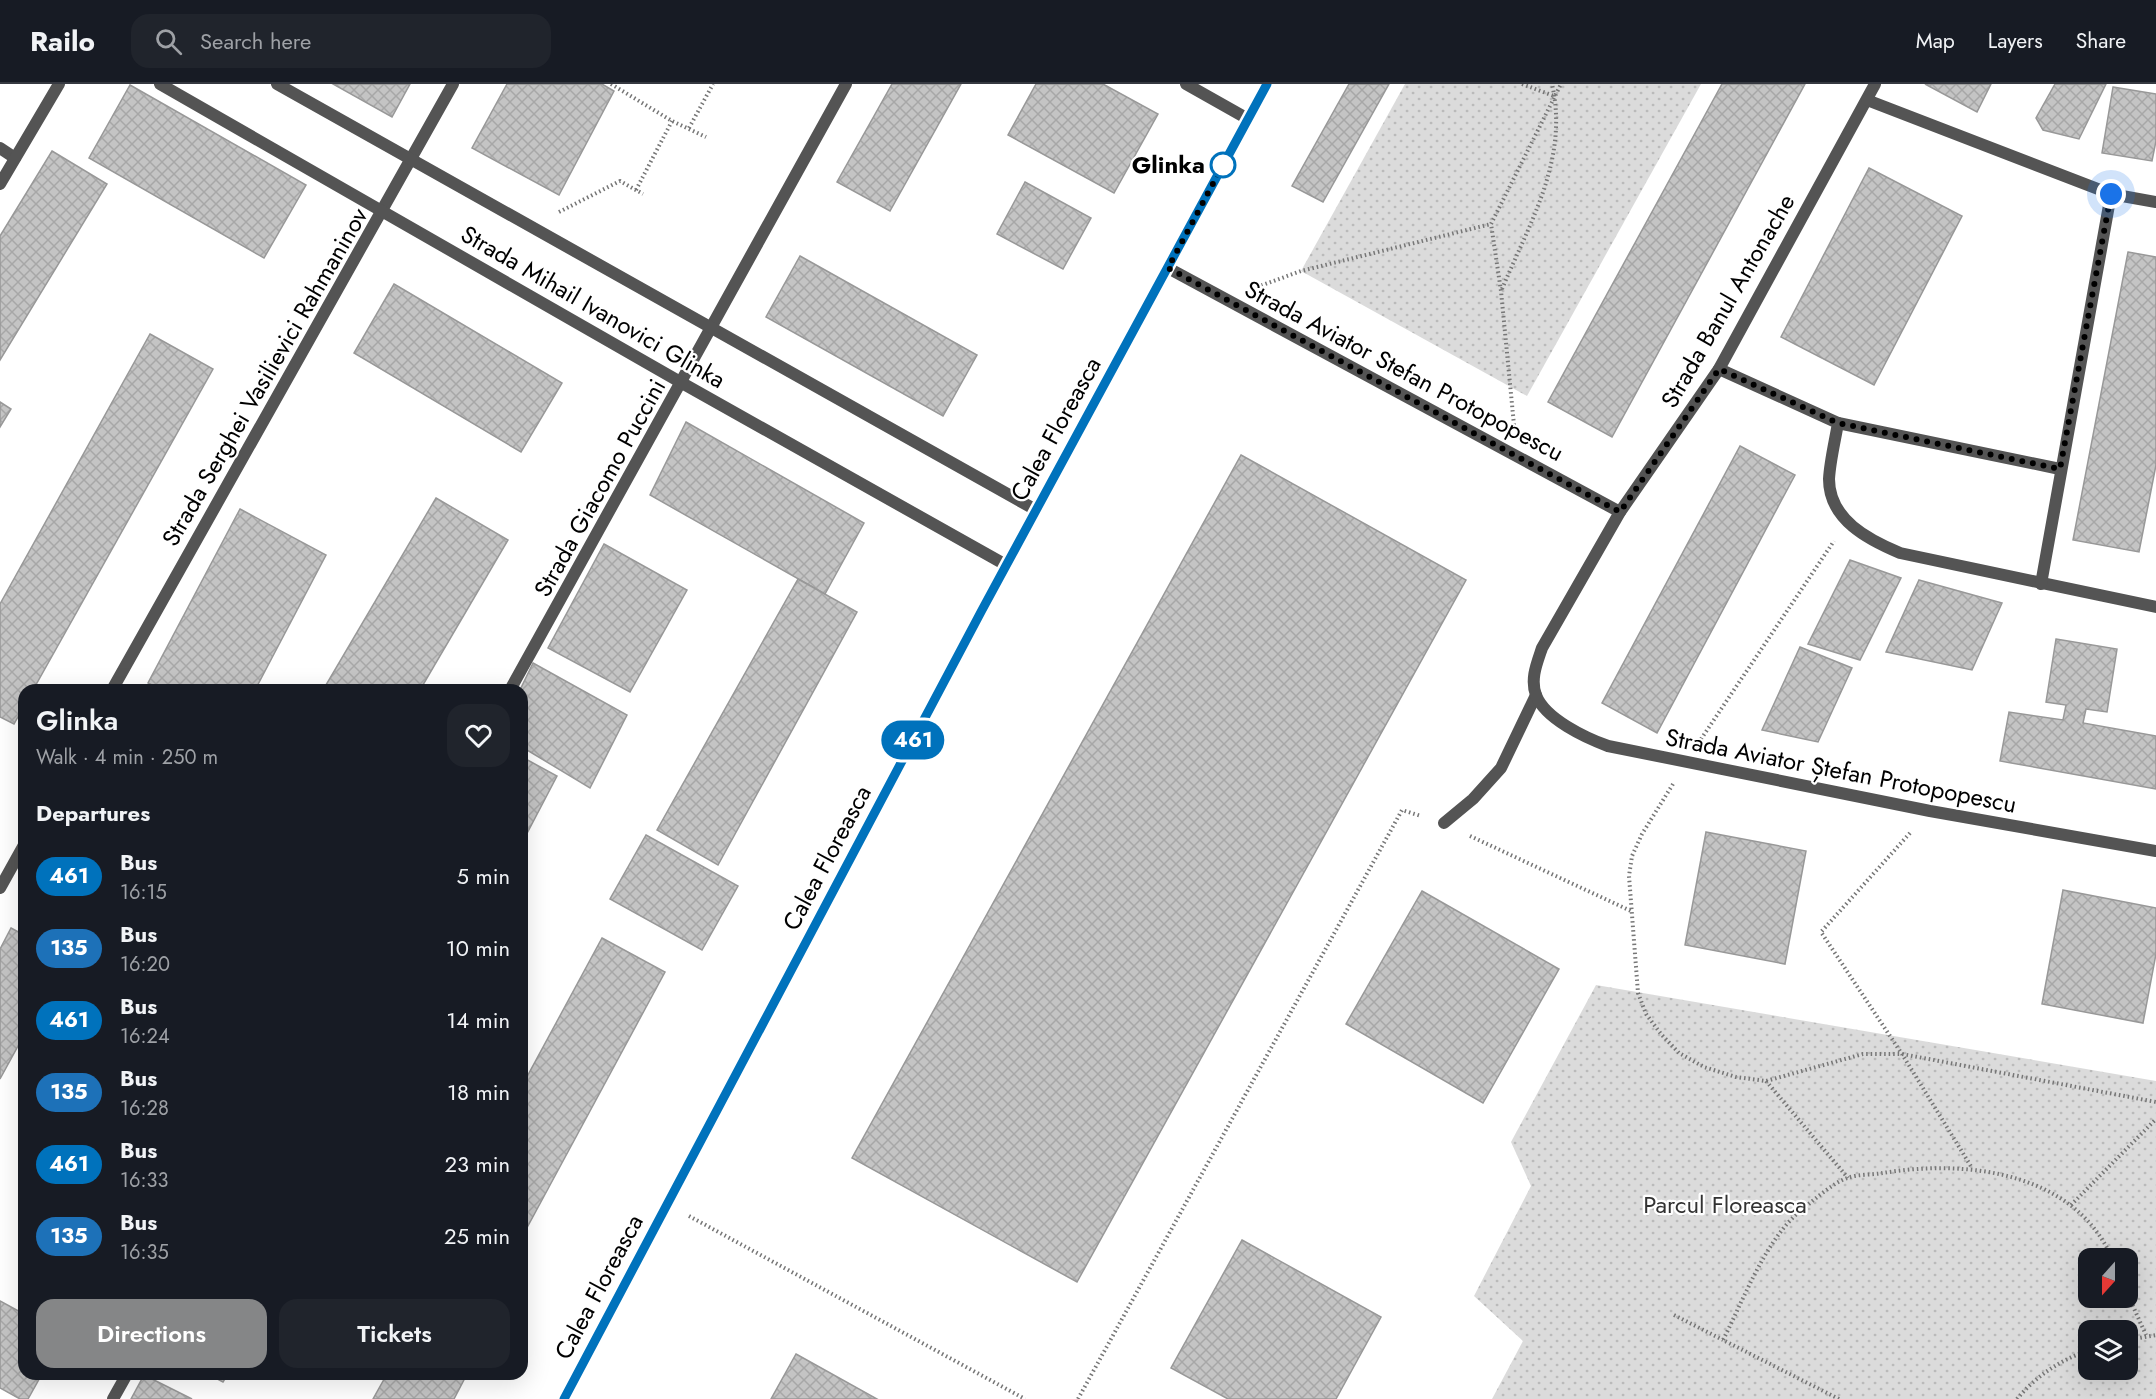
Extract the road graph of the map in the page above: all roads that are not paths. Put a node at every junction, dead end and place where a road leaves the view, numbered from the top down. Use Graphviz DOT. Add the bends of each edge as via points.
graph roads {
  1 [pos="59,84"];
  2 [pos="160,84"];
  3 [pos="277,84"];
  4 [pos="453,84"];
  5 [pos="846,84"];
  6 [pos="1186,84"];
  7 [pos="1267,84"];
  8 [pos="1875,84"];
  9 [pos="1867,100"];
  10 [pos="1248,119"];
  11 [pos="0,148"];
  12 [pos="15,158"];
  13 [pos="412,159"];
  14 [pos="0,184"];
  15 [pos="2111,194"];
  16 [pos="2156,202"];
  17 [pos="383,211"];
  18 [pos="1168,268"];
  19 [pos="712,328"];
  20 [pos="1719,369"];
  21 [pos="682,383"];
  22 [pos="1838,423"];
  23 [pos="2060,469"];
  24 [pos="1036,510"];
  25 [pos="1620,512"];
  26 [pos="1006,565"];
  27 [pos="2041,584"];
  28 [pos="2156,607"];
  29 [pos="115,684"];
  30 [pos="513,684"];
  31 [pos="1536,695"];
  32 [pos="1444,824"];
  33 [pos="2156,851"];
  34 [pos="18,856"];
  35 [pos="0,888"];
  36 [pos="124,1380"];
  37 [pos="113,1399"];
  38 [pos="564,1399"];
  1 -- 12 [label="street"];
  2 -- 17 [label="street, Strada Mihail Ivanovici Glinka"];
  3 -- 13 [label="street, Strada Mihail Ivanovici Glinka"];
  4 -- 13 [label="street, Strada Serghei Vasilievici Rahmaninov"];
  5 -- 19 [label="street, Strada Giacomo Puccini"];
  6 -- 10 [label="street"];
  7 -- 10 [label="street, Calea Floreasca"];
  8 -- 9 [label="street, Strada Banul Antonache"];
  9 -- 15 [label="street"];
  9 -- 20 [label="street, Strada Banul Antonache"];
  10 -- 18 [label="street, Calea Floreasca"];
  11 -- 12 [label="street"];
  12 -- 14 [label="street"];
  13 -- 17 [label="street, Strada Serghei Vasilievici Rahmaninov"];
  13 -- 19 [label="street, Strada Mihail Ivanovici Glinka"];
  15 -- 16 [label="street"];
  15 -- 23 [label="street"];
  17 -- 21 [label="street, Strada Mihail Ivanovici Glinka"];
  17 -- 29 [label="street, Strada Serghei Vasilievici Rahmaninov"];
  18 -- 24 [label="street, Calea Floreasca"];
  18 -- 25 [label="street, Strada Aviator Stefan Protopopescu"];
  19 -- 21 [label="street, Strada Giacomo Puccini"];
  19 -- 24 [label="street, Strada Mihail Ivanovici Glinka"];
  20 -- 22 [label="street"];
  20 -- 25 [label="street, Strada Banul Antonache"];
  21 -- 26 [label="street, Strada Mihail Ivanovici Glinka"];
  21 -- 30 [label="street, Strada Giacomo Puccini"];
  22 -- 23 [label="street"];
  22 -- 27 [label="street" via="1829,481 1835,504 1847,522 1871,541 1900,553"];
  23 -- 27 [label="street"];
  24 -- 26 [label="street, Calea Floreasca"];
  25 -- 31 [label="street, Strada Banul Antonache" via="1542,648 1534,671"];
  26 -- 38 [label="street, Calea Floreasca"];
  27 -- 28 [label="street"];
  31 -- 32 [label="street" via="1501,768"];
  31 -- 33 [label="street, Strada Aviator Ștefan Protopopescu" via="1555,717 1587,738 1608,746 1930,811"];
  34 -- 35 [label="street"];
  36 -- 37 [label="street"];
}
